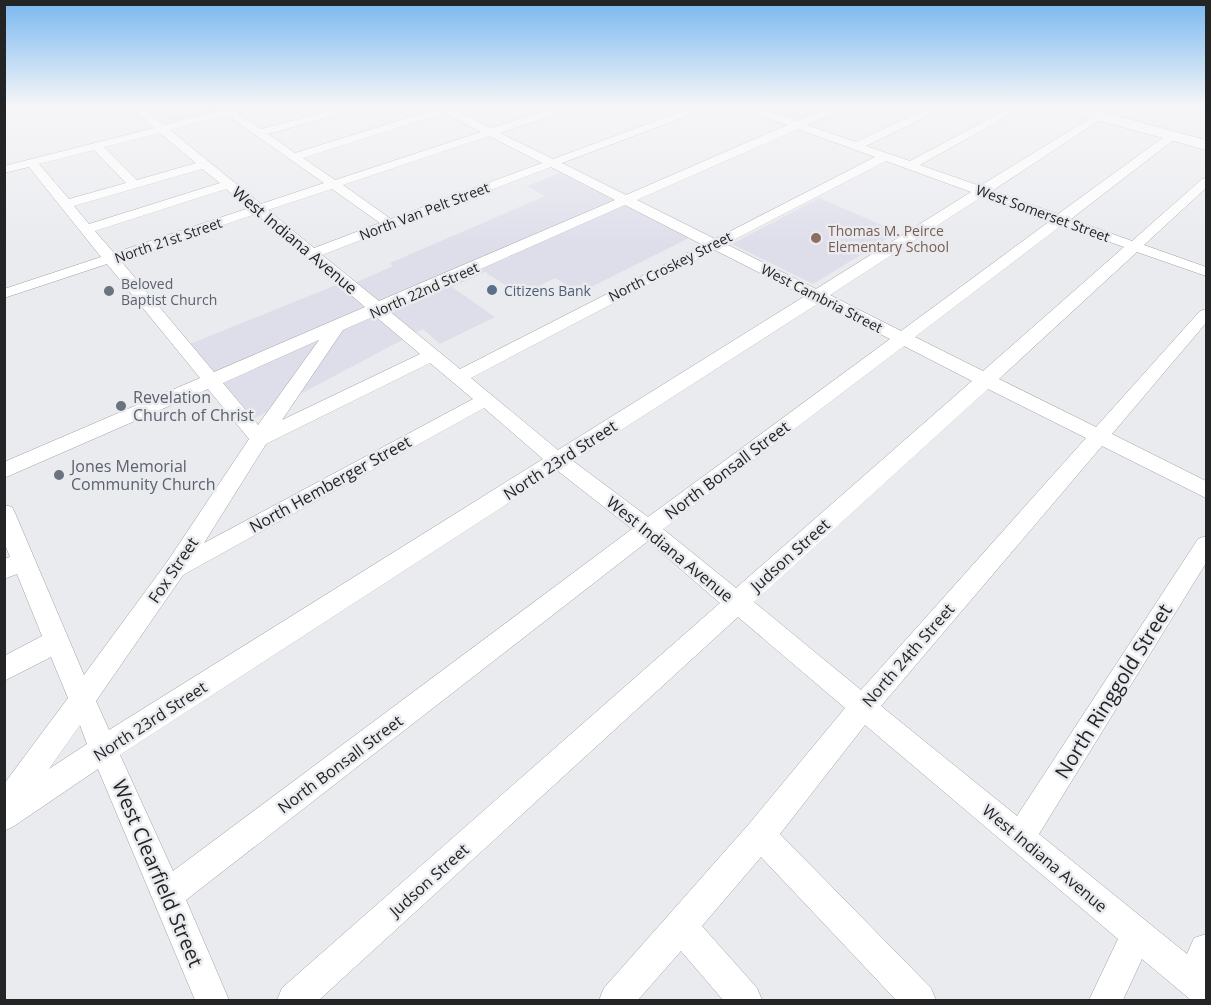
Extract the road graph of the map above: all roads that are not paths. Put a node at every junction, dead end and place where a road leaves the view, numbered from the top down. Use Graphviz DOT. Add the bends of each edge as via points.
graph roads {
  1 [pos="68,153"];
  2 [pos="103,153"];
  3 [pos="192,153"];
  4 [pos="286,153"];
  5 [pos="305,153"];
  6 [pos="429,153"];
  7 [pos="533,153"];
  8 [pos="580,153"];
  9 [pos="733,153"];
  10 [pos="874,153"];
  11 [pos="934,153"];
  12 [pos="1042,153"];
  13 [pos="1148,153"];
  14 [pos="292,157"];
  15 [pos="884,157"];
  16 [pos="32,162"];
  17 [pos="553,163"];
  18 [pos="205,164"];
  19 [pos="910,166"];
  20 [pos="4,170"];
  21 [pos="1206,182"];
  22 [pos="134,184"];
  23 [pos="230,184"];
  24 [pos="333,185"];
  25 [pos="981,191"];
  26 [pos="626,200"];
  27 [pos="66,204"];
  28 [pos="260,209"];
  29 [pos="1060,219"];
  30 [pos="390,224"];
  31 [pos="86,229"];
  32 [pos="714,243"];
  33 [pos="1136,246"];
  34 [pos="314,253"];
  35 [pos="110,259"];
  36 [pos="1206,272"];
  37 [pos="4,294"];
  38 [pos="817,295"];
  39 [pos="378,310"];
  40 [pos="1206,314"];
  41 [pos="338,327"];
  42 [pos="903,338"];
  43 [pos="432,356"];
  44 [pos="458,377"];
  45 [pos="986,380"];
  46 [pos="213,381"];
  47 [pos="485,400"];
  48 [pos="1099,436"];
  49 [pos="259,439"];
  50 [pos="558,461"];
  51 [pos="4,471"];
  52 [pos="1206,490"];
  53 [pos="4,513"];
  54 [pos="648,529"];
  55 [pos="1206,545"];
  56 [pos="14,566"];
  57 [pos="175,569"];
  58 [pos="736,603"];
  59 [pos="56,641"];
  60 [pos="4,669"];
  61 [pos="82,700"];
  62 [pos="863,707"];
  63 [pos="104,749"];
  64 [pos="4,809"];
  65 [pos="4,816"];
  66 [pos="760,835"];
  67 [pos="1020,837"];
  68 [pos="169,894"];
  69 [pos="680,925"];
  70 [pos="1137,934"];
  71 [pos="1206,950"];
  72 [pos="1200,986"];
  73 [pos="212,1000"];
  74 [pos="294,1000"];
  75 [pos="616,1000"];
  76 [pos="745,1000"];
  77 [pos="919,1000"];
  78 [pos="1106,1000"];
  1 -- 16 [label="street"];
  2 -- 22 [label="street"];
  3 -- 18 [label="street, West Indiana Avenue"];
  4 -- 14 [label="street"];
  5 -- 14 [label="street"];
  6 -- 24 [label="street, North 21st Street"];
  7 -- 17 [label="street, West Cambria Street"];
  8 -- 17 [label="street, North Van Pelt Street"];
  9 -- 26 [label="street, North 22nd Street"];
  10 -- 15 [label="street, West Somerset Street"];
  11 -- 19 [label="street"];
  12 -- 25 [label="street, North 23rd Street"];
  13 -- 29 [label="street, North Bonsall Street"];
  14 -- 24 [label="street"];
  15 -- 19 [label="street, West Somerset Street"];
  15 -- 32 [label="street, North Croskey Street"];
  16 -- 20 [label="street"];
  16 -- 27 [label="street"];
  17 -- 26 [label="street, West Cambria Street"];
  17 -- 30 [label="street, North Van Pelt Street"];
  18 -- 22 [label="street"];
  18 -- 23 [label="street, West Indiana Avenue"];
  19 -- 25 [label="street, West Somerset Street"];
  21 -- 33 [label="street, Judson Street"];
  22 -- 27 [label="street"];
  23 -- 28 [label="street, West Indiana Avenue"];
  23 -- 31 [label="street"];
  24 -- 28 [label="street, North 21st Street"];
  24 -- 30 [label="street"];
  25 -- 29 [label="street, West Somerset Street"];
  25 -- 38 [label="street, North 23rd Street"];
  26 -- 32 [label="street, West Cambria Street"];
  26 -- 39 [label="street, North 22nd Street"];
  27 -- 31 [label="street"];
  28 -- 34 [label="street, West Indiana Avenue"];
  28 -- 35 [label="street, North 21st Street"];
  29 -- 33 [label="street, West Somerset Street"];
  29 -- 42 [label="street, North Bonsall Street"];
  30 -- 34 [label="street, North Van Pelt Street"];
  31 -- 35 [label="street"];
  32 -- 38 [label="street, West Cambria Street"];
  32 -- 44 [label="street, North Croskey Street"];
  33 -- 36 [label="street, West Somerset Street"];
  33 -- 45 [label="street, Judson Street"];
  34 -- 39 [label="street, West Indiana Avenue"];
  35 -- 37 [label="street, North 21st Street"];
  35 -- 46 [label="street"];
  38 -- 42 [label="street, West Cambria Street"];
  38 -- 50 [label="street, North 23rd Street"];
  39 -- 41 [label="street, North 22nd Street"];
  39 -- 43 [label="street, West Indiana Avenue"];
  40 -- 48 [label="street, North 24th Street"];
  41 -- 46 [label="street, North 22nd Street"];
  41 -- 49 [label="street, Fox Street"];
  42 -- 45 [label="street, West Cambria Street"];
  42 -- 54 [label="street, North Bonsall Street"];
  43 -- 44 [label="street, West Indiana Avenue"];
  43 -- 49 [label="street"];
  44 -- 47 [label="street, West Indiana Avenue"];
  45 -- 48 [label="street, West Cambria Street"];
  45 -- 58 [label="street, Judson Street"];
  46 -- 49 [label="street"];
  46 -- 51 [label="street, North 22nd Street"];
  47 -- 50 [label="street, West Indiana Avenue"];
  47 -- 57 [label="street, North Hemberger Street"];
  48 -- 52 [label="street, West Cambria Street"];
  48 -- 62 [label="street, North 24th Street"];
  49 -- 57 [label="street, Fox Street"];
  50 -- 54 [label="street, West Indiana Avenue"];
  50 -- 63 [label="street, North 23rd Street"];
  53 -- 56 [label="street, West Clearfield Street"];
  54 -- 58 [label="street, West Indiana Avenue"];
  54 -- 68 [label="street, North Bonsall Street"];
  55 -- 67 [label="street, North Ringgold Street"];
  56 -- 59 [label="street, West Clearfield Street"];
  57 -- 61 [label="street, Fox Street"];
  58 -- 62 [label="street, West Indiana Avenue"];
  58 -- 74 [label="street, Judson Street"];
  59 -- 60 [label="street"];
  59 -- 61 [label="street, West Clearfield Street"];
  61 -- 63 [label="street, West Clearfield Street"];
  61 -- 64 [label="street, Fox Street"];
  62 -- 66 [label="street, North 24th Street"];
  62 -- 67 [label="street, West Indiana Avenue"];
  63 -- 65 [label="street, North 23rd Street"];
  63 -- 68 [label="street, West Clearfield Street"];
  66 -- 69 [label="street, North 24th Street"];
  66 -- 77 [label="street"];
  67 -- 70 [label="street, West Indiana Avenue"];
  68 -- 73 [label="street, West Clearfield Street"];
  69 -- 75 [label="street, North 24th Street"];
  69 -- 76 [label="street"];
  70 -- 72 [label="street, West Indiana Avenue"];
  70 -- 78 [label="street"];
  71 -- 72 [label="street"];
}
